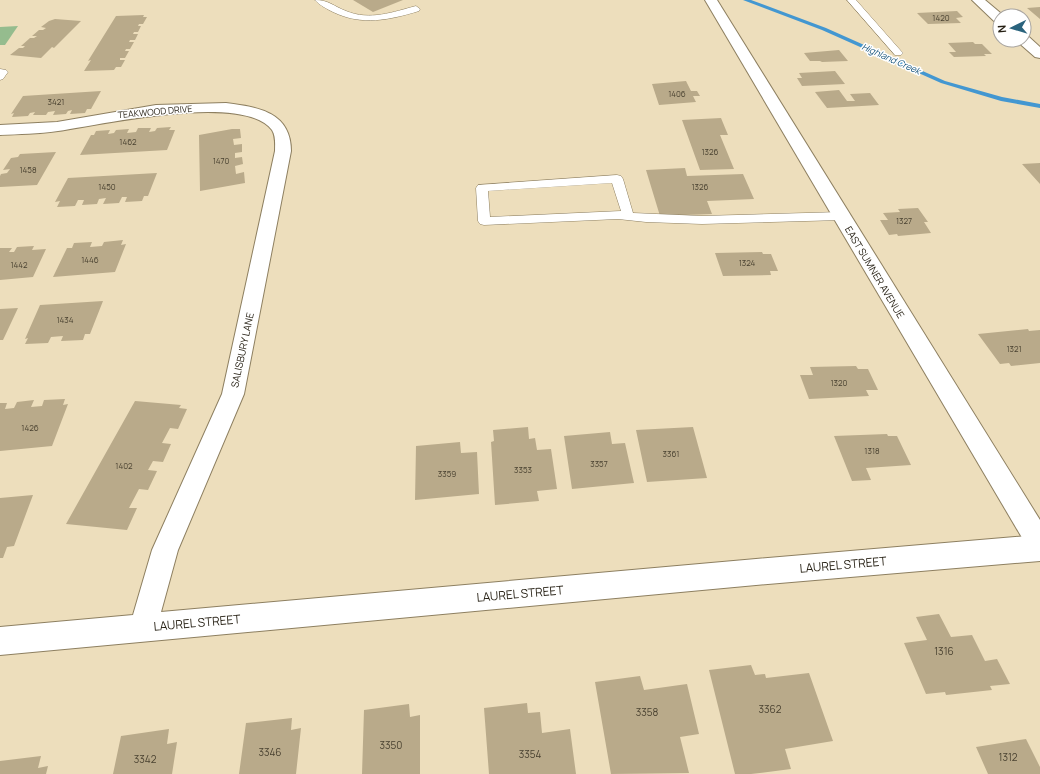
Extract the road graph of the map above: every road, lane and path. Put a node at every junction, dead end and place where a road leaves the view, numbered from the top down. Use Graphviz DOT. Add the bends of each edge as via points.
graph roads {
  1 [pos="319,0"];
  2 [pos="711,0"];
  3 [pos="851,0"];
  4 [pos="978,0"];
  5 [pos="416,9"];
  6 [pos="992,12"];
  7 [pos="1032,47"];
  8 [pos="898,53"];
  9 [pos="1040,54"];
  10 [pos="0,72"];
  11 [pos="0,77"];
  12 [pos="0,130"];
  13 [pos="280,130"];
  14 [pos="628,216"];
  15 [pos="841,216"];
  16 [pos="1040,544"];
  17 [pos="1040,548"];
  18 [pos="143,628"];
  19 [pos="0,642"];
  1 -- 5 [label="lane" via="334,11 351,17 393,17"];
  2 -- 15 [label="street, EAST SUMNER AVENUE"];
  3 -- 8 [label="lane"];
  4 -- 6 [label="street"];
  7 -- 9 [label="street"];
  10 -- 11 [label="lane" via="3,72"];
  12 -- 13 [label="street, TEAKWOOD DRIVE" via="57,127 142,112 215,107 241,109 259,114"];
  13 -- 18 [label="street, SALISBURY LANE" via="283,150 233,394 165,550"];
  14 -- 14 [label="lane" via="484,221 482,188 617,178"];
  14 -- 15 [label="lane" via="684,221"];
  15 -- 16 [label="street, EAST SUMNER AVENUE"];
  17 -- 18 [label="street, LAUREL STREET"];
  18 -- 19 [label="street, LAUREL STREET"];
}
